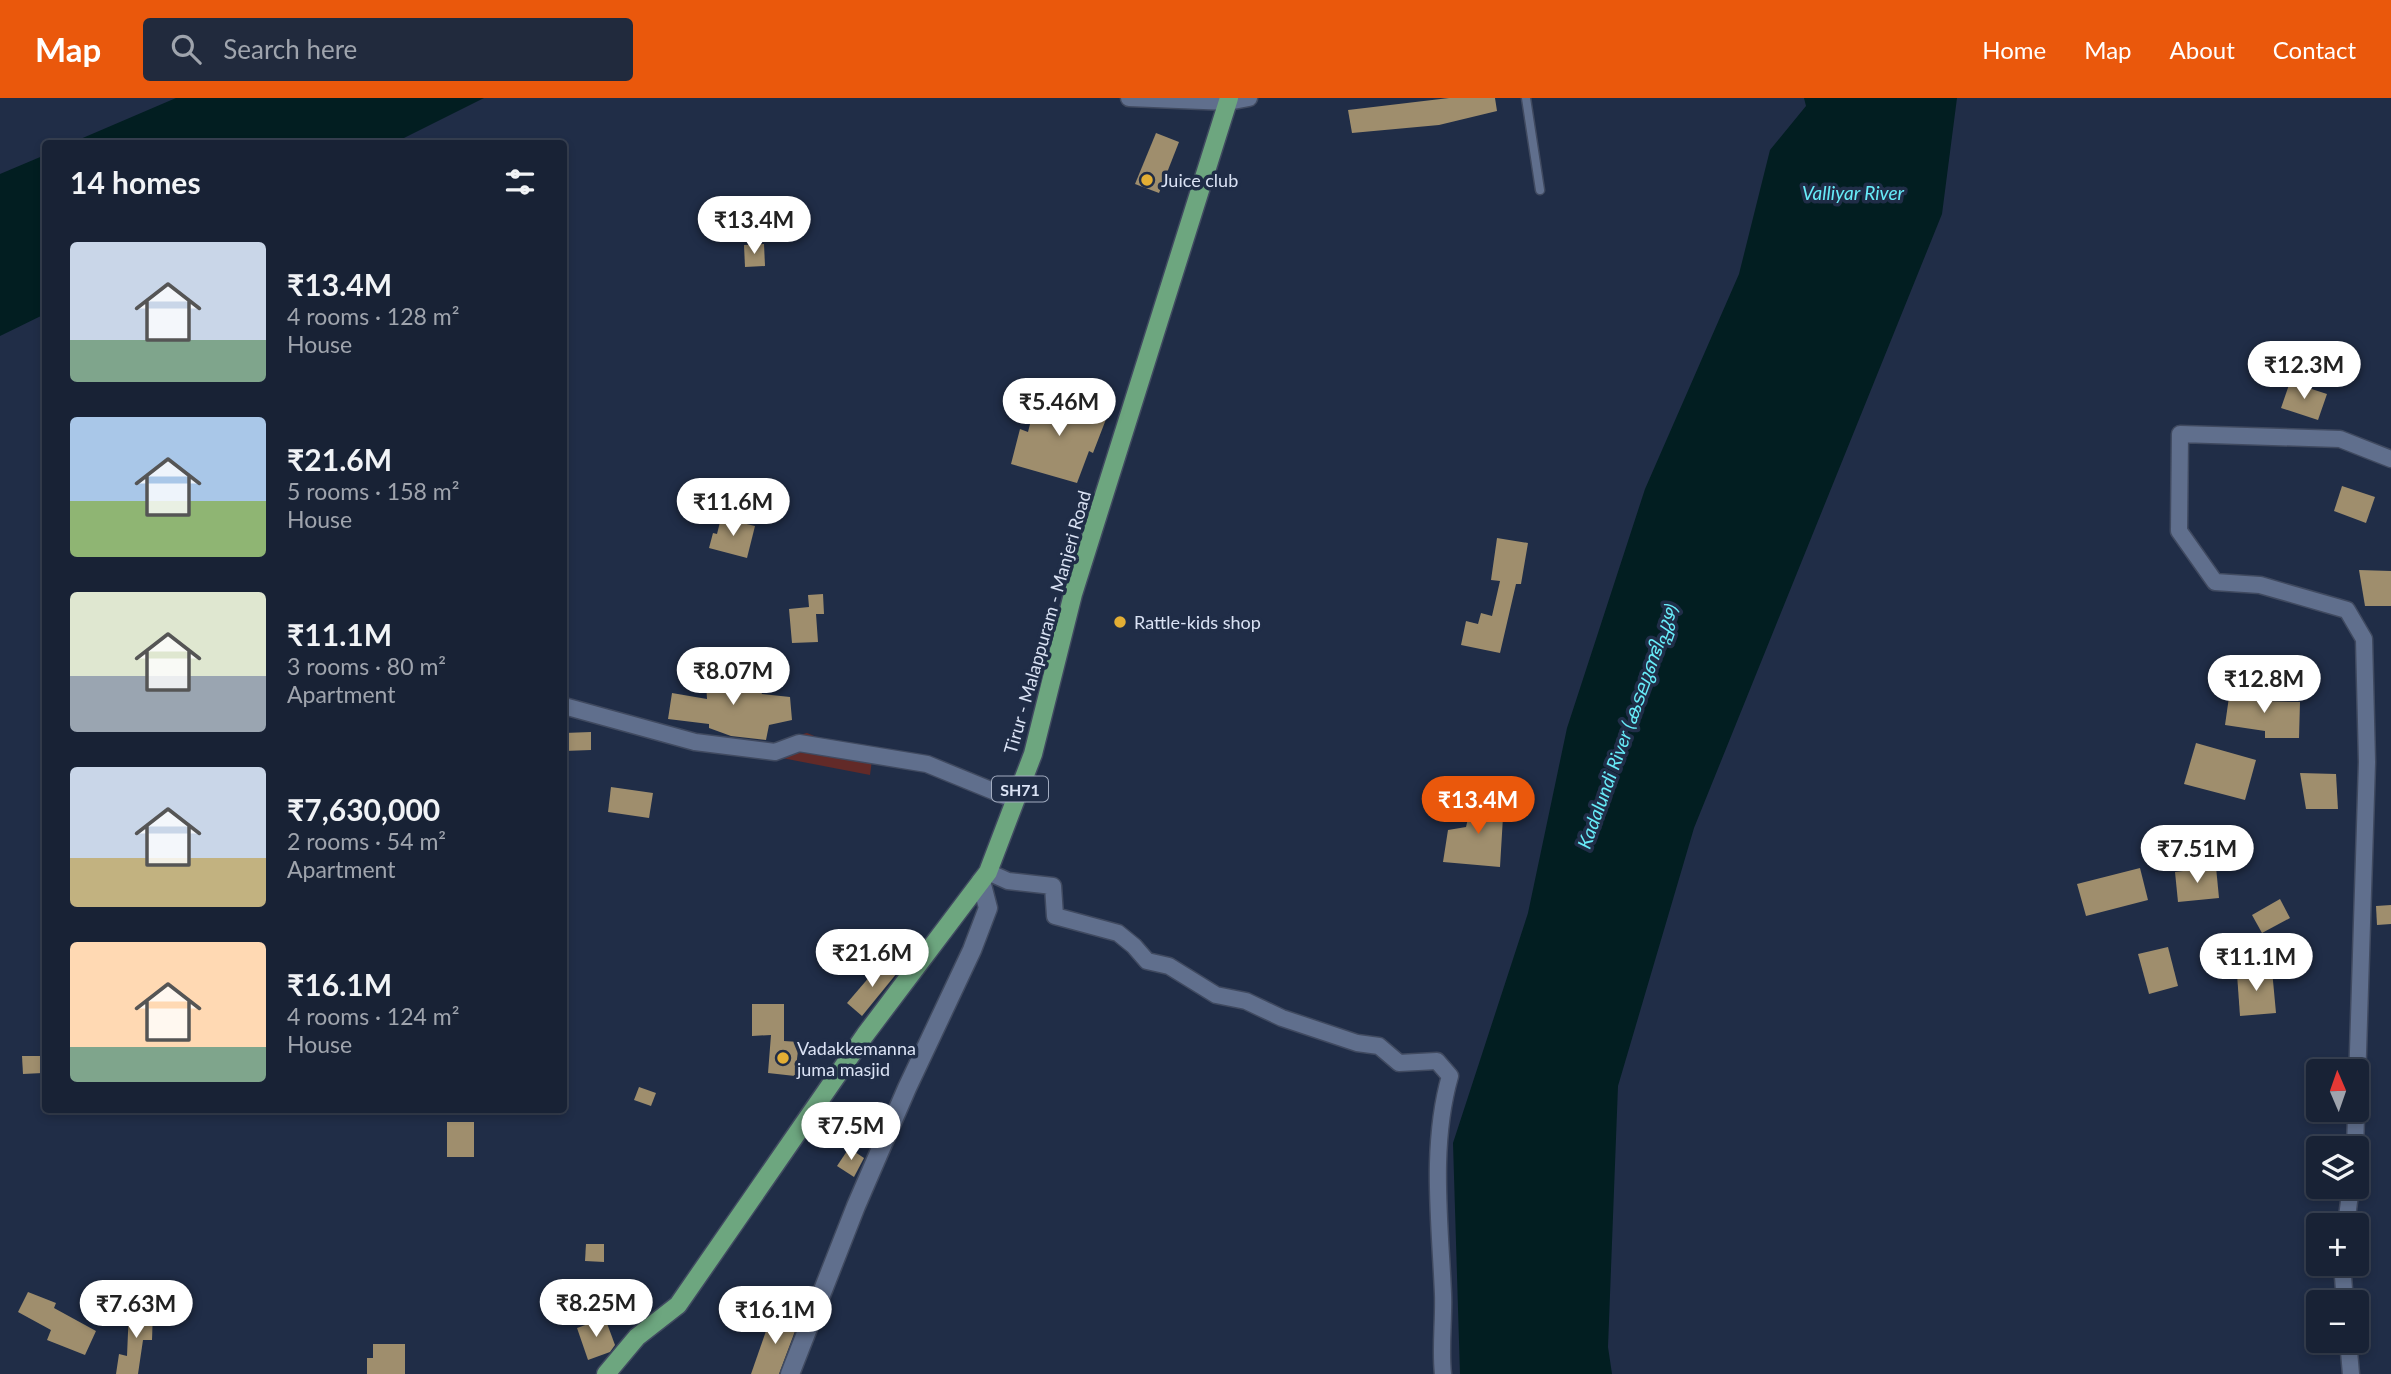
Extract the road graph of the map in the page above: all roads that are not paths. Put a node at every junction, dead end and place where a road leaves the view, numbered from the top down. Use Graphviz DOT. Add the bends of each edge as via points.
graph roads {
  1 [pos="1129,98"];
  2 [pos="1249,98"];
  3 [pos="1526,98"];
  4 [pos="1228,100"];
  5 [pos="1540,190"];
  6 [pos="2391,459"];
  7 [pos="567,707"];
  8 [pos="1015,800"];
  9 [pos="984,876"];
  10 [pos="2355,1136"];
  11 [pos="2349,1353"];
  12 [pos="606,1374"];
  13 [pos="790,1374"];
  14 [pos="1443,1374"];
  15 [pos="2351,1374"];
  1 -- 4 [label="street"];
  2 -- 4 [label="street"];
  3 -- 5 [label="lane"];
  4 -- 8 [label="main road, Tirur - Malappuram - Manjeri Road / SH71" via="1073,594 1033,754"];
  6 -- 10 [label="street" via="2340,439 2180,434 2179,531 2215,582 2260,584 2347,610 2364,639 2367,762"];
  7 -- 8 [label="street" via="695,742 775,752 799,743 927,764"];
  8 -- 9 [label="main road, Tirur - Malappuram - Manjeri Road / SH71"];
  9 -- 12 [label="main road, Tirur - Malappuram - Manjeri Road / SH71" via="865,1035 678,1305 637,1337"];
  9 -- 13 [label="main road" via="988,908 980,929 856,1206"];
  9 -- 14 [label="street" via="1052,886 1055,916 1118,933 1147,961 1169,965 1216,995 1379,1046 1399,1063 1437,1061 1450,1076 1441,1107 1436,1178"];
  11 -- 15 [label="street"];
}
